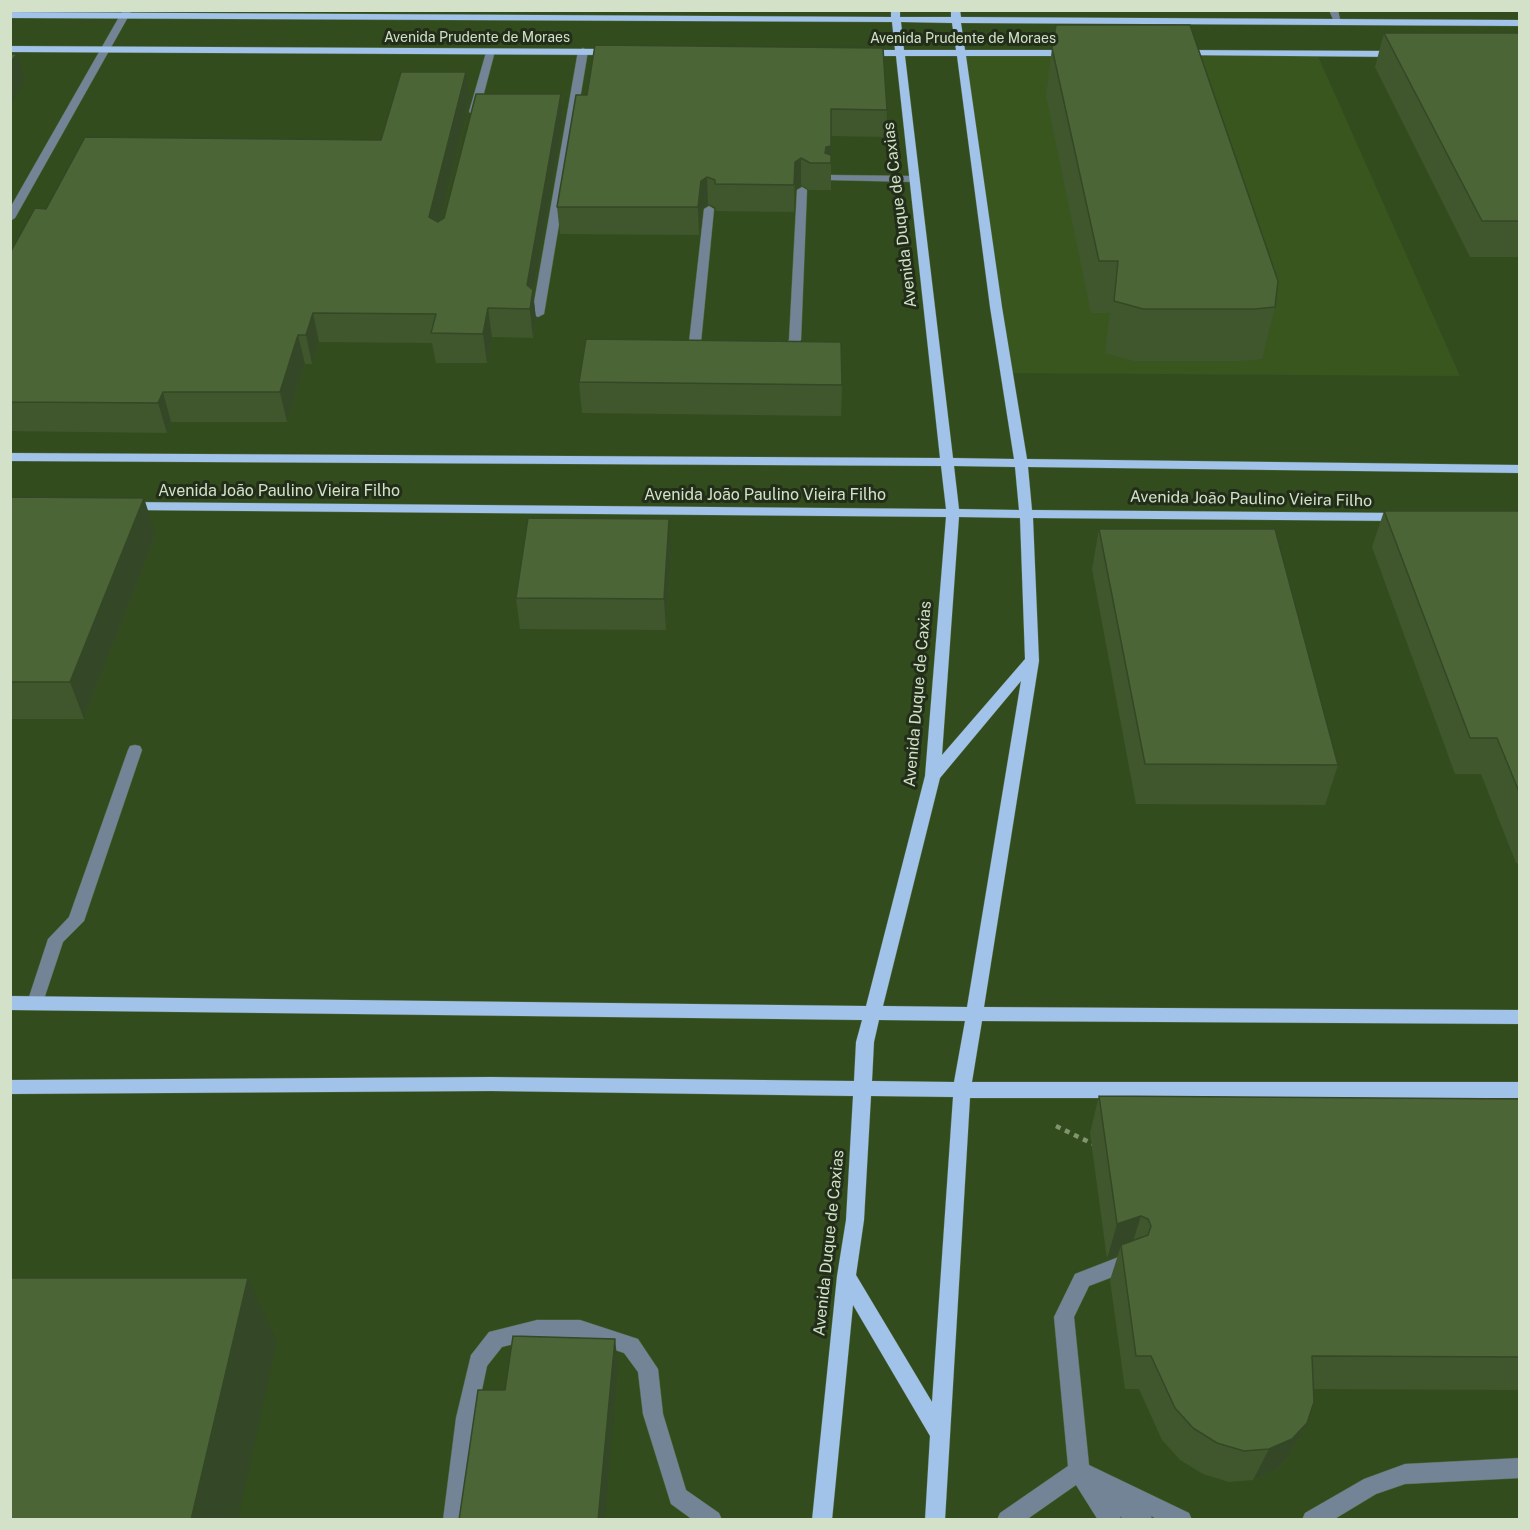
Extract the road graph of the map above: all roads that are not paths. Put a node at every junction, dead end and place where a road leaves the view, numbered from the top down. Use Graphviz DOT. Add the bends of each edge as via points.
graph roads {
  1 [pos="1333,10"];
  2 [pos="126,13"];
  3 [pos="10,15"];
  4 [pos="896,15"];
  5 [pos="955,16"];
  6 [pos="1338,22"];
  7 [pos="1520,23"];
  8 [pos="10,49"];
  9 [pos="106,49"];
  10 [pos="490,51"];
  11 [pos="583,51"];
  12 [pos="618,52"];
  13 [pos="854,53"];
  14 [pos="901,53"];
  15 [pos="960,53"];
  16 [pos="1078,53"];
  17 [pos="1172,53"];
  18 [pos="1413,54"];
  19 [pos="472,120"];
  20 [pos="831,178"];
  21 [pos="915,179"];
  22 [pos="802,190"];
  23 [pos="709,209"];
  24 [pos="10,218"];
  25 [pos="538,314"];
  26 [pos="766,348"];
  27 [pos="719,349"];
  28 [pos="10,457"];
  29 [pos="949,462"];
  30 [pos="1021,463"];
  31 [pos="1520,469"];
  32 [pos="118,506"];
  33 [pos="953,513"];
  34 [pos="1026,513"];
  35 [pos="1414,517"];
  36 [pos="1032,661"];
  37 [pos="135,750"];
  38 [pos="933,776"];
  39 [pos="10,1003"];
  40 [pos="35,1003"];
  41 [pos="873,1013"];
  42 [pos="975,1014"];
  43 [pos="1520,1017"];
  44 [pos="10,1087"];
  45 [pos="862,1088"];
  46 [pos="962,1090"];
  47 [pos="1520,1090"];
  48 [pos="1129,1262"];
  49 [pos="846,1276"];
  50 [pos="940,1433"];
  51 [pos="1520,1468"];
  52 [pos="1079,1471"];
  53 [pos="453,1520"];
  54 [pos="712,1520"];
  55 [pos="822,1520"];
  56 [pos="934,1520"];
  57 [pos="1007,1520"];
  58 [pos="1111,1520"];
  59 [pos="1142,1520"];
  60 [pos="1182,1520"];
  61 [pos="1312,1520"];
  1 -- 6 [label="street"];
  2 -- 3 [label="main road, Avenida Prudente de Moraes"];
  2 -- 4 [label="main road, Avenida Prudente de Moraes"];
  2 -- 9 [label="street"];
  4 -- 5 [label="main road, Avenida Prudente de Moraes"];
  4 -- 14 [label="main road, Avenida Duque de Caxias"];
  5 -- 6 [label="main road, Avenida Prudente de Moraes"];
  5 -- 15 [label="main road"];
  6 -- 7 [label="main road, Avenida Prudente de Moraes"];
  8 -- 9 [label="main road, Avenida Prudente de Moraes"];
  9 -- 10 [label="main road, Avenida Prudente de Moraes"];
  9 -- 24 [label="street"];
  10 -- 11 [label="main road, Avenida Prudente de Moraes"];
  10 -- 19 [label="street"];
  11 -- 12 [label="main road, Avenida Prudente de Moraes"];
  11 -- 25 [label="street"];
  13 -- 14 [label="main road, Avenida Prudente de Moraes"];
  14 -- 15 [label="main road, Avenida Prudente de Moraes"];
  14 -- 21 [label="main road, Avenida Duque de Caxias"];
  15 -- 16 [label="main road, Avenida Prudente de Moraes"];
  15 -- 30 [label="main road"];
  17 -- 18 [label="main road"];
  20 -- 21 [label="street"];
  21 -- 29 [label="main road, Avenida Duque de Caxias"];
  22 -- 26 [label="street" via="795,340 790,346"];
  23 -- 27 [label="street" via="695,342"];
  28 -- 29 [label="main road, Avenida João Paulino Vieira Filho"];
  29 -- 30 [label="main road, Avenida João Paulino Vieira Filho"];
  29 -- 33 [label="main road, Avenida Duque de Caxias"];
  30 -- 31 [label="main road, Avenida João Paulino Vieira Filho"];
  30 -- 34 [label="main road"];
  32 -- 33 [label="main road, Avenida João Paulino Vieira Filho"];
  33 -- 34 [label="main road, Avenida João Paulino Vieira Filho"];
  33 -- 38 [label="main road, Avenida Duque de Caxias"];
  34 -- 35 [label="main road, Avenida João Paulino Vieira Filho"];
  34 -- 36 [label="main road"];
  36 -- 38 [label="main road"];
  36 -- 42 [label="main road"];
  37 -- 40 [label="street" via="76,921 56,939"];
  38 -- 41 [label="main road, Avenida Duque de Caxias"];
  39 -- 40 [label="main road"];
  40 -- 41 [label="main road"];
  41 -- 42 [label="main road"];
  41 -- 45 [label="main road, Avenida Duque de Caxias" via="865,1042"];
  42 -- 43 [label="main road"];
  42 -- 46 [label="main road"];
  44 -- 45 [label="main road" via="491,1084"];
  45 -- 46 [label="main road"];
  45 -- 49 [label="main road, Avenida Duque de Caxias" via="855,1220"];
  46 -- 47 [label="main road"];
  46 -- 50 [label="main road"];
  48 -- 52 [label="street" via="1083,1280 1064,1317"];
  49 -- 50 [label="main road"];
  49 -- 55 [label="main road, Avenida Duque de Caxias"];
  50 -- 56 [label="main road"];
  51 -- 61 [label="street" via="1405,1474 1371,1486"];
  52 -- 57 [label="street"];
  52 -- 58 [label="street"];
  52 -- 59 [label="street"];
  52 -- 60 [label="street"];
  53 -- 54 [label="street" via="466,1418 478,1362 496,1339 537,1329 580,1329 631,1346 648,1369 653,1414 678,1497"];
}
